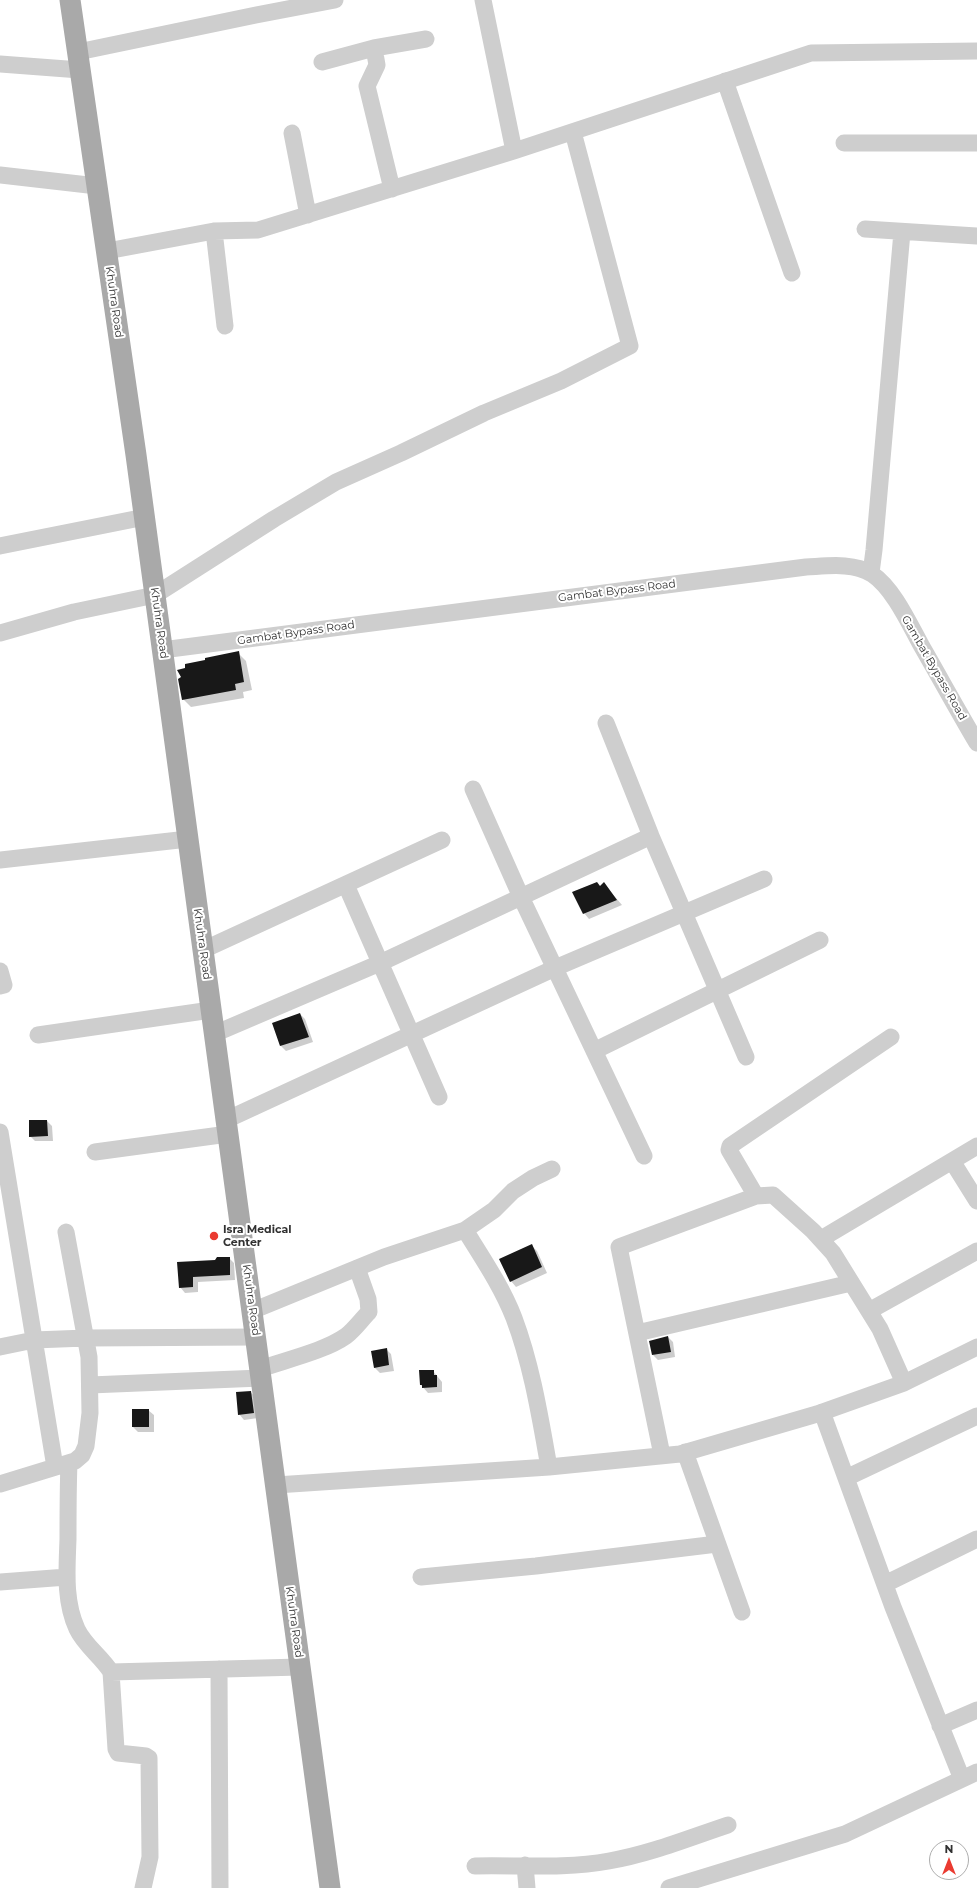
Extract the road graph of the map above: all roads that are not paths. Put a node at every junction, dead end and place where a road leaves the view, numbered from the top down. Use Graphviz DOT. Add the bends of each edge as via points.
graph roads {
  1 [pos="70,0"];
  2 [pos="335,0"];
  3 [pos="483,0"];
  4 [pos="426,39"];
  5 [pos="374,48"];
  6 [pos="977,51"];
  7 [pos="79,61"];
  8 [pos="322,62"];
  9 [pos="0,64"];
  10 [pos="725,81"];
  11 [pos="573,132"];
  12 [pos="292,133"];
  13 [pos="844,144"];
  14 [pos="977,144"];
  15 [pos="514,151"];
  16 [pos="0,175"];
  17 [pos="97,186"];
  18 [pos="392,189"];
  19 [pos="308,215"];
  20 [pos="865,229"];
  21 [pos="214,231"];
  22 [pos="902,232"];
  23 [pos="977,236"];
  24 [pos="107,251"];
  25 [pos="792,273"];
  26 [pos="225,326"];
  27 [pos="144,517"];
  28 [pos="0,546"];
  29 [pos="871,573"];
  30 [pos="155,595"];
  31 [pos="0,633"];
  32 [pos="162,650"];
  33 [pos="606,723"];
  34 [pos="977,743"];
  35 [pos="473,790"];
  36 [pos="651,836"];
  37 [pos="188,839"];
  38 [pos="442,840"];
  39 [pos="0,860"];
  40 [pos="764,879"];
  41 [pos="346,886"];
  42 [pos="521,897"];
  43 [pos="684,914"];
  44 [pos="820,940"];
  45 [pos="203,950"];
  46 [pos="380,963"];
  47 [pos="555,968"];
  48 [pos="0,971"];
  49 [pos="0,986"];
  50 [pos="717,990"];
  51 [pos="211,1010"];
  52 [pos="214,1034"];
  53 [pos="38,1035"];
  54 [pos="412,1036"];
  55 [pos="891,1037"];
  56 [pos="594,1051"];
  57 [pos="746,1057"];
  58 [pos="439,1097"];
  59 [pos="227,1127"];
  60 [pos="0,1132"];
  61 [pos="977,1146"];
  62 [pos="96,1152"];
  63 [pos="644,1156"];
  64 [pos="952,1161"];
  65 [pos="552,1169"];
  66 [pos="756,1196"];
  67 [pos="977,1201"];
  68 [pos="465,1230"];
  69 [pos="66,1232"];
  70 [pos="821,1240"];
  71 [pos="977,1251"];
  72 [pos="357,1268"];
  73 [pos="851,1283"];
  74 [pos="252,1311"];
  75 [pos="869,1311"];
  76 [pos="637,1333"];
  77 [pos="256,1337"];
  78 [pos="86,1338"];
  79 [pos="34,1340"];
  80 [pos="0,1346"];
  81 [pos="977,1348"];
  82 [pos="261,1373"];
  83 [pos="904,1383"];
  84 [pos="90,1386"];
  85 [pos="822,1412"];
  86 [pos="977,1416"];
  87 [pos="685,1452"];
  88 [pos="662,1456"];
  89 [pos="62,1465"];
  90 [pos="549,1467"];
  91 [pos="846,1478"];
  92 [pos="0,1484"];
  93 [pos="276,1484"];
  94 [pos="977,1539"];
  95 [pos="717,1544"];
  96 [pos="67,1577"];
  97 [pos="421,1577"];
  98 [pos="0,1582"];
  99 [pos="885,1584"];
  100 [pos="742,1612"];
  101 [pos="300,1667"];
  102 [pos="219,1669"];
  103 [pos="110,1672"];
  104 [pos="977,1710"];
  105 [pos="940,1726"];
  106 [pos="977,1772"];
  107 [pos="962,1779"];
  108 [pos="728,1825"];
  109 [pos="525,1865"];
  110 [pos="475,1866"];
  111 [pos="143,1888"];
  112 [pos="220,1888"];
  113 [pos="330,1888"];
  114 [pos="527,1888"];
  115 [pos="669,1888"];
  1 -- 7 [label="main road, Khuhra Road"];
  2 -- 7 [label="street" via="256,15"];
  3 -- 15 [label="street"];
  4 -- 5 [label="street"];
  5 -- 8 [label="street"];
  5 -- 18 [label="street" via="377,65 367,86"];
  6 -- 10 [label="street" via="811,53"];
  7 -- 9 [label="street"];
  7 -- 17 [label="main road, Khuhra Road"];
  10 -- 11 [label="street"];
  10 -- 25 [label="street"];
  11 -- 15 [label="street"];
  11 -- 30 [label="street" via="630,346 561,381 484,413 336,482"];
  12 -- 19 [label="street"];
  13 -- 14 [label="street"];
  15 -- 18 [label="street"];
  16 -- 17 [label="street"];
  17 -- 24 [label="main road, Khuhra Road"];
  18 -- 19 [label="street"];
  19 -- 21 [label="street" via="258,230"];
  20 -- 22 [label="street"];
  21 -- 24 [label="street"];
  21 -- 26 [label="street"];
  22 -- 23 [label="street"];
  22 -- 29 [label="street"];
  24 -- 27 [label="main road, Khuhra Road"];
  27 -- 28 [label="street"];
  27 -- 30 [label="main road, Khuhra Road"];
  29 -- 32 [label="street, Gambat Bypass Road" via="857,567 806,567"];
  29 -- 34 [label="street, Gambat Bypass Road" via="880,580 897,602"];
  30 -- 31 [label="street" via="74,612"];
  30 -- 32 [label="main road, Khuhra Road"];
  32 -- 37 [label="main road, Khuhra Road"];
  33 -- 36 [label="street"];
  35 -- 42 [label="street"];
  36 -- 42 [label="street"];
  36 -- 43 [label="street"];
  37 -- 39 [label="street"];
  37 -- 45 [label="main road, Khuhra Road"];
  38 -- 41 [label="street"];
  40 -- 43 [label="street"];
  41 -- 45 [label="street"];
  41 -- 46 [label="street"];
  42 -- 46 [label="street"];
  42 -- 47 [label="street"];
  43 -- 47 [label="street"];
  43 -- 50 [label="street"];
  44 -- 50 [label="street"];
  45 -- 51 [label="main road, Khuhra Road"];
  46 -- 52 [label="street"];
  46 -- 54 [label="street"];
  47 -- 54 [label="street"];
  47 -- 56 [label="street"];
  48 -- 49 [label="street" via="4,985"];
  50 -- 56 [label="street"];
  50 -- 57 [label="street"];
  51 -- 52 [label="main road, Khuhra Road"];
  51 -- 53 [label="street"];
  52 -- 59 [label="main road, Khuhra Road"];
  54 -- 58 [label="street"];
  54 -- 59 [label="street"];
  55 -- 66 [label="street" via="730,1146 732,1157"];
  56 -- 63 [label="street"];
  59 -- 62 [label="street"];
  59 -- 74 [label="main road, Khuhra Road"];
  60 -- 79 [label="street"];
  61 -- 64 [label="street"];
  64 -- 67 [label="street"];
  64 -- 70 [label="street"];
  65 -- 68 [label="street" via="513,1191 494,1210"];
  66 -- 70 [label="street" via="773,1195"];
  66 -- 76 [label="street" via="618,1247"];
  68 -- 72 [label="street"];
  68 -- 90 [label="street" via="501,1290 514,1319 530,1369"];
  69 -- 78 [label="street"];
  70 -- 73 [label="street"];
  71 -- 75 [label="street"];
  72 -- 74 [label="street"];
  72 -- 82 [label="street" via="368,1299 369,1312 352,1331 330,1344"];
  73 -- 75 [label="street"];
  73 -- 76 [label="street"];
  74 -- 77 [label="main road, Khuhra Road"];
  75 -- 83 [label="street" via="880,1329"];
  76 -- 88 [label="street"];
  77 -- 78 [label="street"];
  77 -- 82 [label="main road, Khuhra Road"];
  78 -- 79 [label="street"];
  78 -- 84 [label="street"];
  79 -- 80 [label="street"];
  79 -- 89 [label="street"];
  81 -- 83 [label="street"];
  82 -- 84 [label="street"];
  82 -- 93 [label="main road, Khuhra Road"];
  83 -- 85 [label="street"];
  84 -- 89 [label="street" via="86,1446 82,1455"];
  85 -- 87 [label="street"];
  85 -- 91 [label="street"];
  86 -- 91 [label="street"];
  87 -- 88 [label="street"];
  87 -- 95 [label="street"];
  88 -- 90 [label="street"];
  89 -- 92 [label="street"];
  89 -- 96 [label="street"];
  90 -- 93 [label="street"];
  91 -- 99 [label="street"];
  93 -- 101 [label="main road, Khuhra Road"];
  94 -- 99 [label="street"];
  95 -- 97 [label="street"];
  95 -- 100 [label="street"];
  96 -- 98 [label="street"];
  96 -- 103 [label="street" via="70,1609 76,1627 88,1647 104,1662"];
  99 -- 105 [label="street"];
  101 -- 102 [label="street"];
  101 -- 113 [label="main road, Khuhra Road"];
  102 -- 103 [label="street"];
  102 -- 112 [label="street"];
  103 -- 111 [label="street" via="116,1749 118,1753 149,1758 150,1857"];
  104 -- 105 [label="street"];
  105 -- 107 [label="street"];
  106 -- 107 [label="street"];
  107 -- 115 [label="street" via="845,1834"];
  108 -- 109 [label="street" via="670,1845 608,1862"];
  109 -- 110 [label="street"];
  109 -- 114 [label="street"];
}
